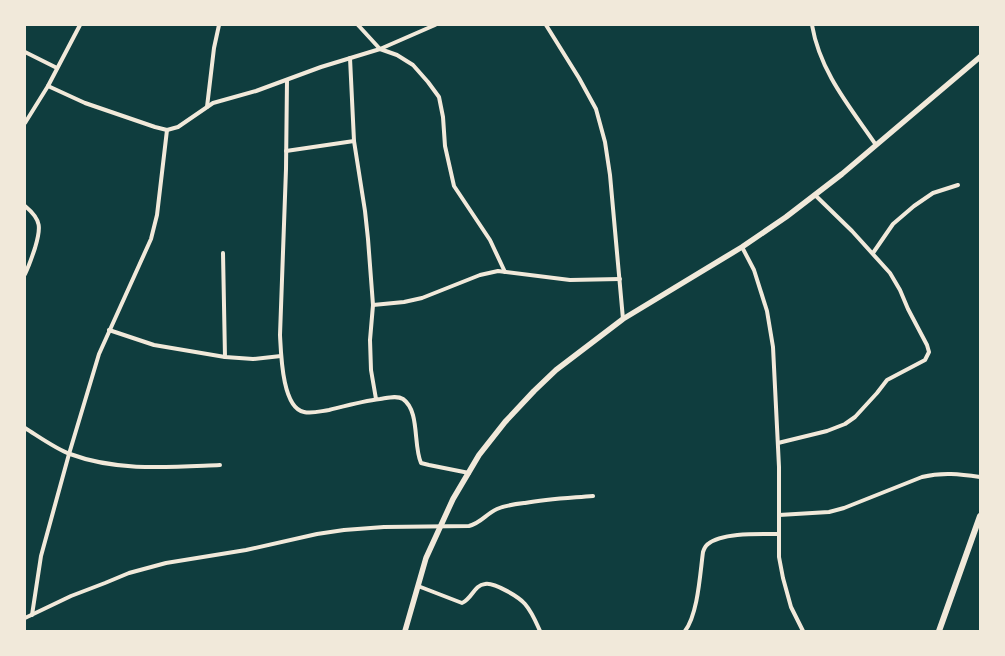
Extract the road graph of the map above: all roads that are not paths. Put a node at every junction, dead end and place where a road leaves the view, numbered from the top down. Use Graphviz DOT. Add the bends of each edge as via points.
graph roads {
  1 [pos="80,25"];
  2 [pos="219,25"];
  3 [pos="358,25"];
  4 [pos="435,25"];
  5 [pos="546,25"];
  6 [pos="812,25"];
  7 [pos="380,48"];
  8 [pos="25,52"];
  9 [pos="980,57"];
  10 [pos="350,58"];
  11 [pos="57,68"];
  12 [pos="287,80"];
  13 [pos="48,86"];
  14 [pos="208,107"];
  15 [pos="25,123"];
  16 [pos="167,130"];
  17 [pos="354,141"];
  18 [pos="876,145"];
  19 [pos="286,151"];
  20 [pos="958,185"];
  21 [pos="815,195"];
  22 [pos="25,206"];
  23 [pos="742,247"];
  24 [pos="223,253"];
  25 [pos="872,253"];
  26 [pos="505,272"];
  27 [pos="25,274"];
  28 [pos="620,279"];
  29 [pos="373,304"];
  30 [pos="623,319"];
  31 [pos="109,330"];
  32 [pos="281,356"];
  33 [pos="225,357"];
  34 [pos="376,399"];
  35 [pos="25,428"];
  36 [pos="778,443"];
  37 [pos="69,454"];
  38 [pos="220,465"];
  39 [pos="469,473"];
  40 [pos="980,476"];
  41 [pos="593,496"];
  42 [pos="779,515"];
  43 [pos="980,516"];
  44 [pos="440,527"];
  45 [pos="779,534"];
  46 [pos="418,586"];
  47 [pos="32,615"];
  48 [pos="25,618"];
  49 [pos="405,631"];
  50 [pos="540,631"];
  51 [pos="685,631"];
  52 [pos="803,631"];
  53 [pos="939,631"];
  1 -- 11 [label="street"];
  2 -- 14 [label="street"];
  3 -- 7 [label="street"];
  4 -- 7 [label="street"];
  5 -- 28 [label="street" via="596,109 610,175"];
  6 -- 18 [label="street" via="821,57 832,82"];
  7 -- 10 [label="street"];
  7 -- 26 [label="street" via="413,65 439,97 445,146 454,186 490,240"];
  8 -- 11 [label="street"];
  9 -- 18 [label="street"];
  10 -- 12 [label="street"];
  10 -- 17 [label="street"];
  11 -- 13 [label="street"];
  12 -- 14 [label="street" via="220,100"];
  12 -- 19 [label="street"];
  13 -- 15 [label="street"];
  13 -- 16 [label="street" via="85,103"];
  14 -- 16 [label="street"];
  16 -- 31 [label="street" via="157,215 151,239"];
  17 -- 19 [label="street"];
  17 -- 29 [label="street" via="366,211"];
  18 -- 21 [label="street"];
  19 -- 32 [label="street"];
  20 -- 25 [label="street" via="933,193 914,206 893,224"];
  21 -- 23 [label="street"];
  21 -- 25 [label="street"];
  22 -- 27 [label="street" via="34,213 40,232"];
  23 -- 30 [label="street"];
  23 -- 36 [label="street" via="754,270 767,311 773,347"];
  24 -- 33 [label="street"];
  25 -- 36 [label="street" via="890,273 900,290 929,352 925,360 887,380 855,417 845,424"];
  26 -- 28 [label="street" via="570,280"];
  26 -- 29 [label="street" via="480,275 422,298"];
  28 -- 30 [label="street"];
  29 -- 34 [label="street" via="370,340 371,370"];
  30 -- 39 [label="street" via="556,370 534,391 505,422"];
  31 -- 33 [label="street" via="154,345"];
  31 -- 37 [label="street" via="99,354"];
  32 -- 33 [label="street" via="253,359"];
  32 -- 34 [label="street" via="285,387 292,404 298,410 305,413 317,412"];
  34 -- 39 [label="street" via="402,398 408,404 414,419 418,456 422,463"];
  35 -- 37 [label="street"];
  36 -- 42 [label="street"];
  37 -- 38 [label="street" via="96,462 140,467"];
  37 -- 47 [label="street" via="41,556"];
  39 -- 44 [label="street"];
  40 -- 42 [label="street" via="950,473 932,475 836,510"];
  41 -- 44 [label="street" via="510,505 497,509 477,524"];
  42 -- 45 [label="street"];
  43 -- 53 [label="main road"];
  44 -- 46 [label="street" via="426,558"];
  44 -- 47 [label="street" via="344,530 166,563 130,573 71,596"];
  45 -- 51 [label="street" via="732,535 706,545 694,611 690,625"];
  45 -- 52 [label="street" via="779,557 783,578 791,607"];
  46 -- 49 [label="street"];
  46 -- 50 [label="street" via="462,603 484,584 499,586 524,602"];
  47 -- 48 [label="street"];
}
